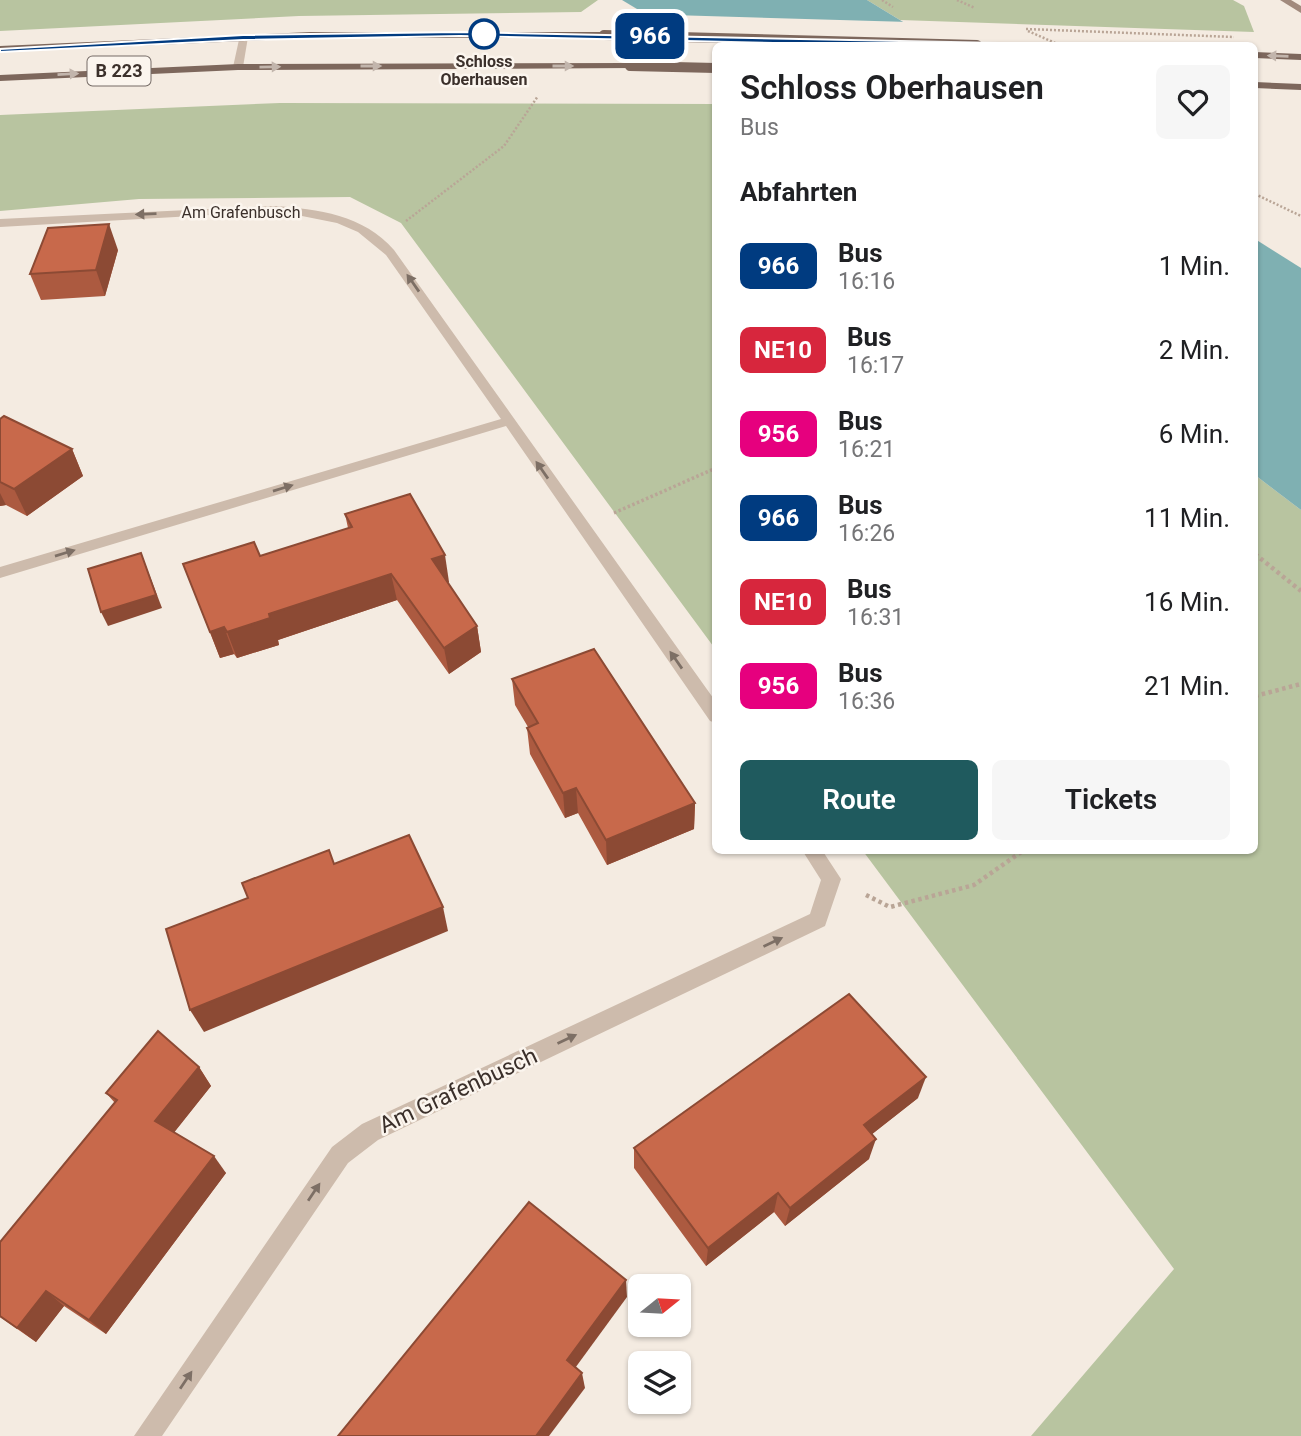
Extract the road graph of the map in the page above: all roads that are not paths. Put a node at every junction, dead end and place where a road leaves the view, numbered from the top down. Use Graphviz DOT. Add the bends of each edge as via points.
graph roads {
  1 [pos="1285,0"];
  2 [pos="1301,10"];
  3 [pos="243,37"];
  4 [pos="865,42"];
  5 [pos="0,49"];
  6 [pos="1258,55"];
  7 [pos="1301,57"];
  8 [pos="238,67"];
  9 [pos="712,68"];
  10 [pos="0,78"];
  11 [pos="1258,85"];
  12 [pos="1301,87"];
  13 [pos="0,223"];
  14 [pos="508,421"];
  15 [pos="0,573"];
  16 [pos="712,710"];
  17 [pos="814,854"];
  18 [pos="147,1436"];
  1 -- 2 [label="street"];
  3 -- 4 [label="main road, B 223, bridge" via="604,35"];
  3 -- 5 [label="main road, B 223"];
  3 -- 8 [label="street"];
  7 -- 6 [label="main road, one-way"];
  8 -- 9 [label="main road, B 223, one-way, bridge"];
  10 -- 8 [label="main road, B 223, one-way"];
  11 -- 12 [label="main road"];
  14 -- 13 [label="street, Am Grafenbusch, one-way" via="380,240 336,218 294,210"];
  15 -- 14 [label="street, one-way"];
  16 -- 14 [label="street, Am Grafenbusch, one-way"];
  18 -- 17 [label="street, Am Grafenbusch, one-way" via="340,1155 370,1132 818,920 831,879"];
}
